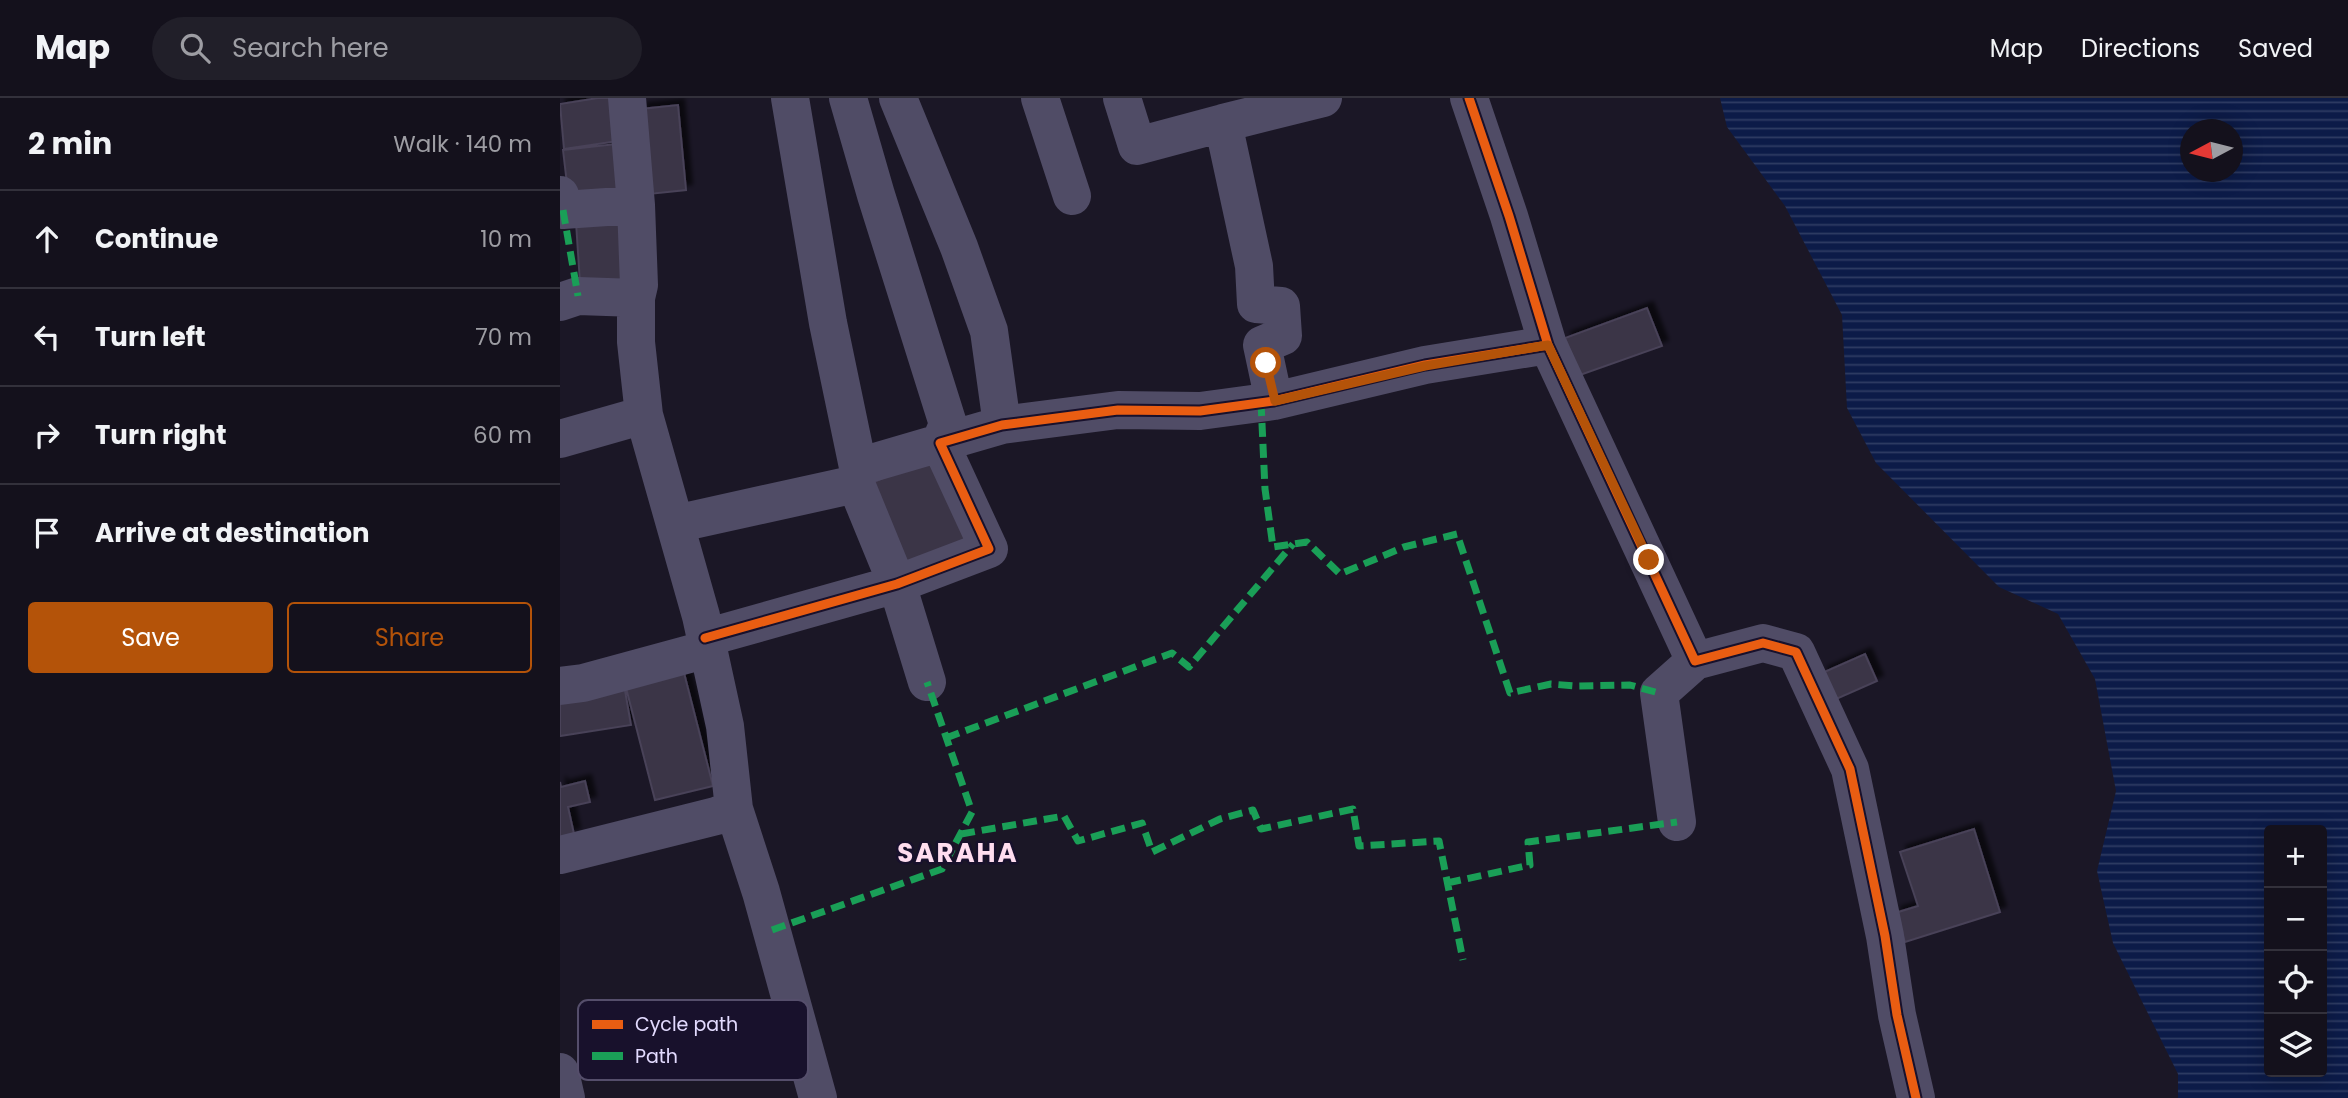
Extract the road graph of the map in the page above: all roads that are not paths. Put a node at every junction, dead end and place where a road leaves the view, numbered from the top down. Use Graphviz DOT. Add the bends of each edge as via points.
graph roads {
  1 [pos="627,98"];
  2 [pos="790,98"];
  3 [pos="848,98"];
  4 [pos="898,98"];
  5 [pos="1040,98"];
  6 [pos="1122,98"];
  7 [pos="1323,98"];
  8 [pos="1469,98"];
  9 [pos="1239,113"];
  10 [pos="560,195"];
  11 [pos="1072,197"];
  12 [pos="636,205"];
  13 [pos="636,298"];
  14 [pos="560,302"];
  15 [pos="1548,345"];
  16 [pos="1275,401"];
  17 [pos="644,415"];
  18 [pos="1002,425"];
  19 [pos="560,439"];
  20 [pos="940,443"];
  21 [pos="857,475"];
  22 [pos="675,524"];
  23 [pos="897,583"];
  24 [pos="707,643"];
  25 [pos="1695,661"];
  26 [pos="927,682"];
  27 [pos="560,686"];
  28 [pos="734,809"];
  29 [pos="1677,822"];
  30 [pos="560,855"];
  31 [pos="791,1000"];
  32 [pos="808,1062"];
  33 [pos="560,1072"];
  34 [pos="566,1098"];
  35 [pos="818,1098"];
  36 [pos="1916,1098"];
  1 -- 12 [label="street"];
  2 -- 21 [label="street"];
  3 -- 20 [label="street" via="948,424"];
  4 -- 18 [label="street" via="989,331"];
  5 -- 11 [label="street"];
  6 -- 9 [label="street" via="1136,146"];
  7 -- 9 [label="street"];
  8 -- 15 [label="street"];
  9 -- 16 [label="street" via="1256,304 1281,306 1283,337 1262,345"];
  10 -- 12 [label="street" via="563,210"];
  12 -- 13 [label="street"];
  13 -- 14 [label="street" via="578,296"];
  13 -- 17 [label="street"];
  15 -- 16 [label="street" via="1425,366"];
  15 -- 25 [label="street"];
  16 -- 18 [label="street" via="1200,411 1118,410"];
  17 -- 19 [label="street"];
  17 -- 22 [label="street"];
  18 -- 20 [label="street"];
  20 -- 21 [label="street"];
  20 -- 23 [label="street" via="989,549"];
  21 -- 22 [label="street"];
  21 -- 23 [label="street"];
  22 -- 24 [label="street"];
  23 -- 24 [label="street"];
  23 -- 26 [label="street"];
  24 -- 27 [label="street" via="583,683"];
  24 -- 28 [label="street" via="725,726"];
  25 -- 29 [label="street" via="1659,693"];
  25 -- 36 [label="street" via="1763,643 1796,652 1850,769"];
  28 -- 30 [label="street"];
  28 -- 31 [label="street"];
  32 -- 35 [label="street"];
  33 -- 34 [label="street"];
}
